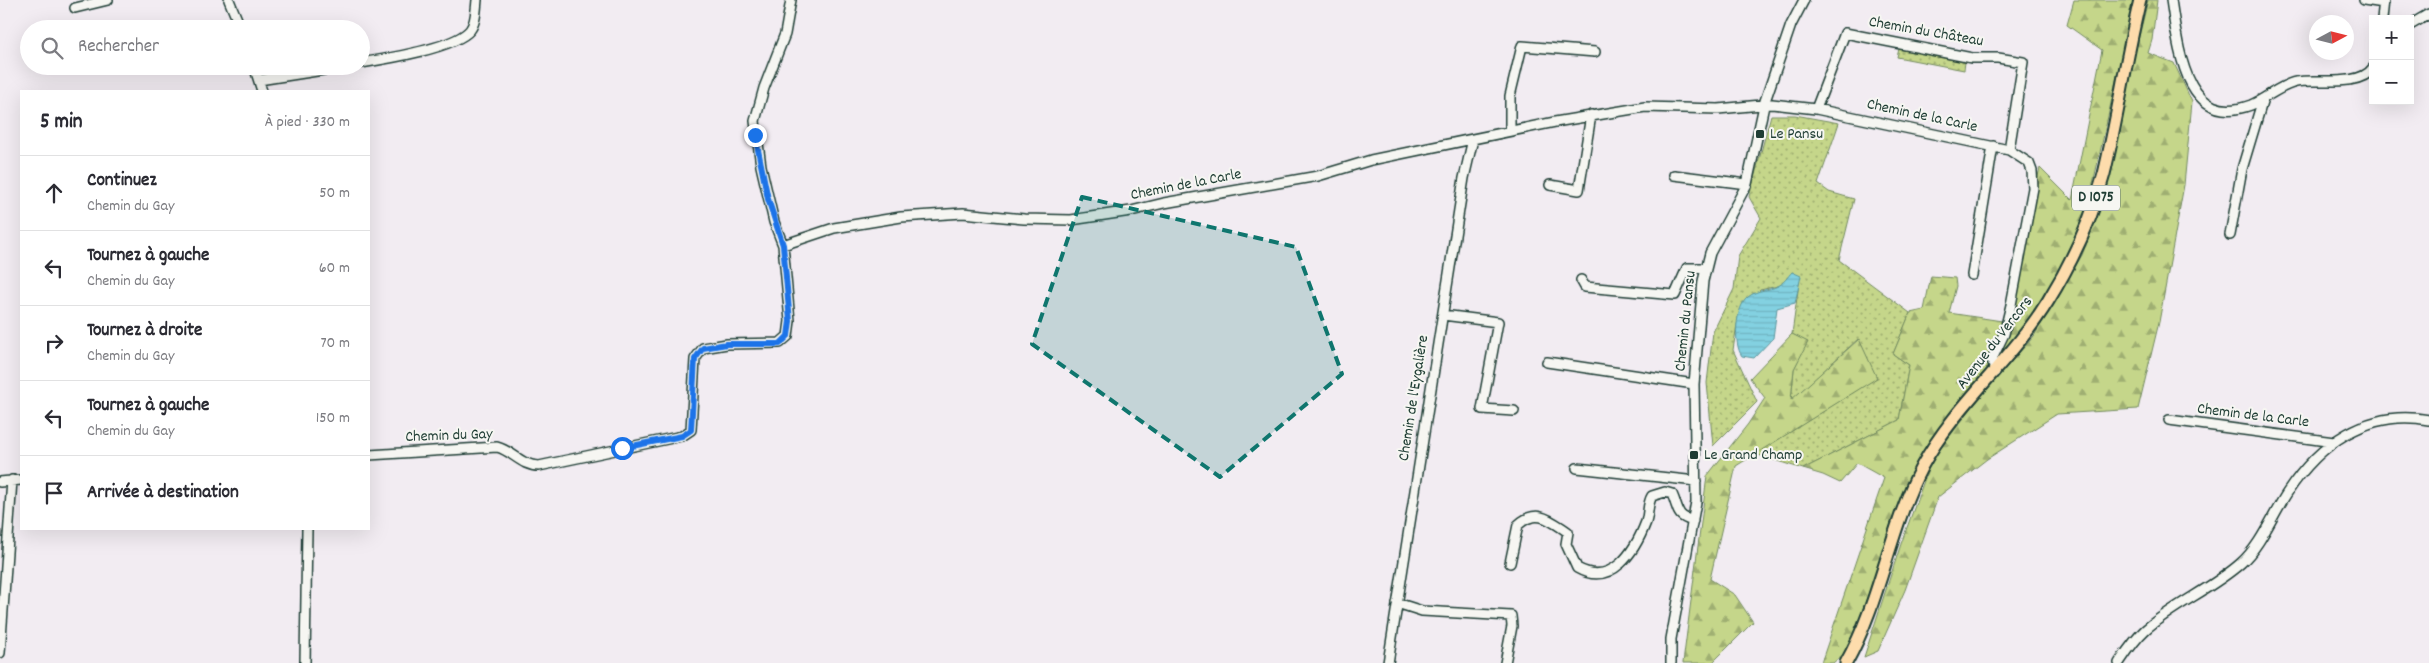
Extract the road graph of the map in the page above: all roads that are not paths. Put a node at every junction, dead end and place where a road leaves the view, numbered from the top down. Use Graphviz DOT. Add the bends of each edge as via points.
graph roads {
  1 [pos="108,0"];
  2 [pos="229,0"];
  3 [pos="478,0"];
  4 [pos="791,0"];
  5 [pos="1804,0"];
  6 [pos="2140,0"];
  7 [pos="2171,0"];
  8 [pos="2364,0"];
  9 [pos="2384,1"];
  10 [pos="75,8"];
  11 [pos="2429,14"];
  12 [pos="2382,15"];
  13 [pos="237,20"];
  14 [pos="2414,23"];
  15 [pos="1595,52"];
  16 [pos="370,61"];
  17 [pos="2369,73"];
  18 [pos="257,75"];
  19 [pos="291,75"];
  20 [pos="259,80"];
  21 [pos="262,90"];
  22 [pos="2263,98"];
  23 [pos="1765,105"];
  24 [pos="1816,108"];
  25 [pos="1592,115"];
  26 [pos="1510,131"];
  27 [pos="1473,139"];
  28 [pos="1993,146"];
  29 [pos="2009,150"];
  30 [pos="1674,175"];
  31 [pos="1550,184"];
  32 [pos="1748,184"];
  33 [pos="2230,235"];
  34 [pos="783,245"];
  35 [pos="1706,268"];
  36 [pos="1972,275"];
  37 [pos="1581,280"];
  38 [pos="1443,315"];
  39 [pos="1547,362"];
  40 [pos="1995,372"];
  41 [pos="1694,384"];
  42 [pos="1514,411"];
  43 [pos="2169,420"];
  44 [pos="2429,420"];
  45 [pos="2334,442"];
  46 [pos="370,455"];
  47 [pos="1577,468"];
  48 [pos="17,480"];
  49 [pos="1696,481"];
  50 [pos="0,482"];
  51 [pos="1693,521"];
  52 [pos="307,530"];
  53 [pos="1510,563"];
  54 [pos="1397,603"];
  55 [pos="0,653"];
  56 [pos="305,663"];
  57 [pos="1388,663"];
  58 [pos="1505,663"];
  59 [pos="1671,663"];
  60 [pos="1846,663"];
  61 [pos="2119,663"];
  1 -- 10 [label="street"];
  2 -- 13 [label="street"];
  3 -- 16 [label="street" via="471,29 461,37 426,50"];
  4 -- 34 [label="street, Chemin du Gay" via="785,34 755,121 760,166"];
  5 -- 23 [label="street, Chemin du Pansu" via="1791,26"];
  6 -- 40 [label="main road, Avenue du Vercors / D 1075" via="2104,174 2090,219 2048,302"];
  7 -- 22 [label="street" via="2181,54 2197,93 2219,109 2251,105"];
  8 -- 9 [label="street"];
  9 -- 12 [label="street"];
  11 -- 14 [label="street"];
  15 -- 26 [label="street" via="1522,46 1510,96"];
  17 -- 22 [label="street" via="2355,79 2295,82"];
  18 -- 20 [label="street"];
  19 -- 20 [label="street"];
  20 -- 21 [label="street"];
  22 -- 33 [label="street" via="2242,169"];
  23 -- 24 [label="street, Chemin de la Carle"];
  23 -- 25 [label="street, Chemin de la Carle" via="1645,107"];
  23 -- 32 [label="street, Chemin du Pansu"];
  24 -- 28 [label="street, Chemin de la Carle"];
  24 -- 29 [label="street, Chemin du Château" via="1845,33 1972,58 2023,62"];
  25 -- 26 [label="street, Chemin de la Carle"];
  25 -- 31 [label="street" via="1580,190"];
  26 -- 27 [label="street, Chemin de la Carle"];
  27 -- 34 [label="street, Chemin de la Carle" via="1371,160 1318,176 1113,214 1054,220 963,213 901,217 834,228"];
  27 -- 38 [label="street, Chemin de l'Eygalière"];
  28 -- 29 [label="street, Chemin de la Carle"];
  28 -- 36 [label="street"];
  29 -- 40 [label="street, Chemin de la Carle" via="2029,163 2033,188 2011,305 2004,334 1992,359"];
  30 -- 32 [label="street"];
  32 -- 35 [label="street, Chemin du Pansu" via="1714,246"];
  34 -- 46 [label="street, Chemin du Gay" via="790,321 788,336 780,344 713,344 699,352 694,371 691,430 687,434 539,466 526,464 497,447"];
  35 -- 37 [label="street" via="1687,268 1675,295 1585,286"];
  35 -- 41 [label="street, Chemin du Pansu"];
  38 -- 42 [label="street" via="1498,322 1482,408"];
  38 -- 54 [label="street, Chemin de l'Eygalière"];
  39 -- 41 [label="street"];
  40 -- 60 [label="main road, Avenue du Vercors / D 1075" via="1939,440 1919,473 1900,514 1871,608"];
  41 -- 49 [label="street, Chemin du Pansu"];
  43 -- 45 [label="street, Chemin de la Carle"];
  44 -- 45 [label="street" via="2405,416 2385,419"];
  45 -- 61 [label="street" via="2306,467 2243,561 2222,579 2145,630"];
  47 -- 49 [label="street"];
  48 -- 50 [label="street"];
  48 -- 55 [label="street"];
  49 -- 51 [label="street, Chemin du Pansu"];
  51 -- 53 [label="street" via="1678,514 1672,494 1665,492 1652,496 1646,522 1629,556 1609,572 1592,574 1577,568 1566,544 1568,532 1546,517 1531,516 1518,525"];
  51 -- 59 [label="street, Chemin du Pansu" via="1672,639"];
  52 -- 56 [label="street"];
  54 -- 57 [label="street, Chemin de l'Eygalière"];
  54 -- 58 [label="street" via="1422,611 1511,616"];
}
